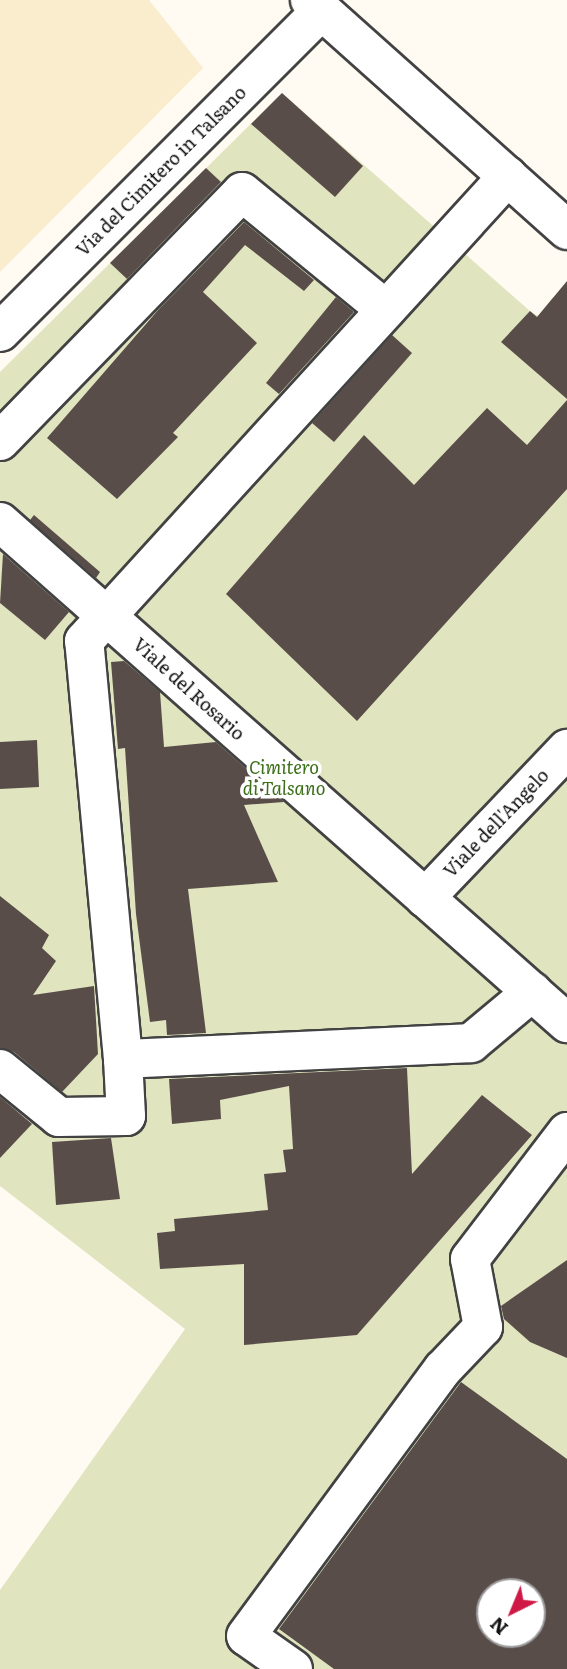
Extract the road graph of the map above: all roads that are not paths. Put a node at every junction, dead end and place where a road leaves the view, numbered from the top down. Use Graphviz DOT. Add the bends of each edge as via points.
graph roads {
  1 [pos="316,5"];
  2 [pos="508,176"];
  3 [pos="567,230"];
  4 [pos="386,310"];
  5 [pos="0,332"];
  6 [pos="0,441"];
  7 [pos="0,522"];
  8 [pos="108,618"];
  9 [pos="567,749"];
  10 [pos="425,898"];
  11 [pos="532,992"];
  12 [pos="567,1023"];
  13 [pos="123,1059"];
  14 [pos="0,1069"];
  15 [pos="567,1132"];
  16 [pos="293,1669"];
  1 -- 2 [label="street, Via del Cimitero in Talsano"];
  1 -- 5 [label="street, Via del Cimitero in Talsano"];
  2 -- 3 [label="street, Via del Cimitero in Talsano"];
  2 -- 4 [label="street"];
  4 -- 6 [label="street" via="242,192"];
  4 -- 8 [label="street"];
  7 -- 8 [label="street, Viale del Rosario"];
  8 -- 10 [label="street, Viale del Rosario"];
  8 -- 13 [label="street" via="83,641"];
  9 -- 10 [label="street, Viale dell'Angelo"];
  10 -- 11 [label="street, Viale del Rosario"];
  11 -- 12 [label="street, Viale del Rosario"];
  11 -- 13 [label="street" via="471,1043"];
  13 -- 14 [label="street" via="126,1116 59,1116"];
  15 -- 16 [label="street" via="470,1259 483,1327 443,1369 246,1636"];
}
